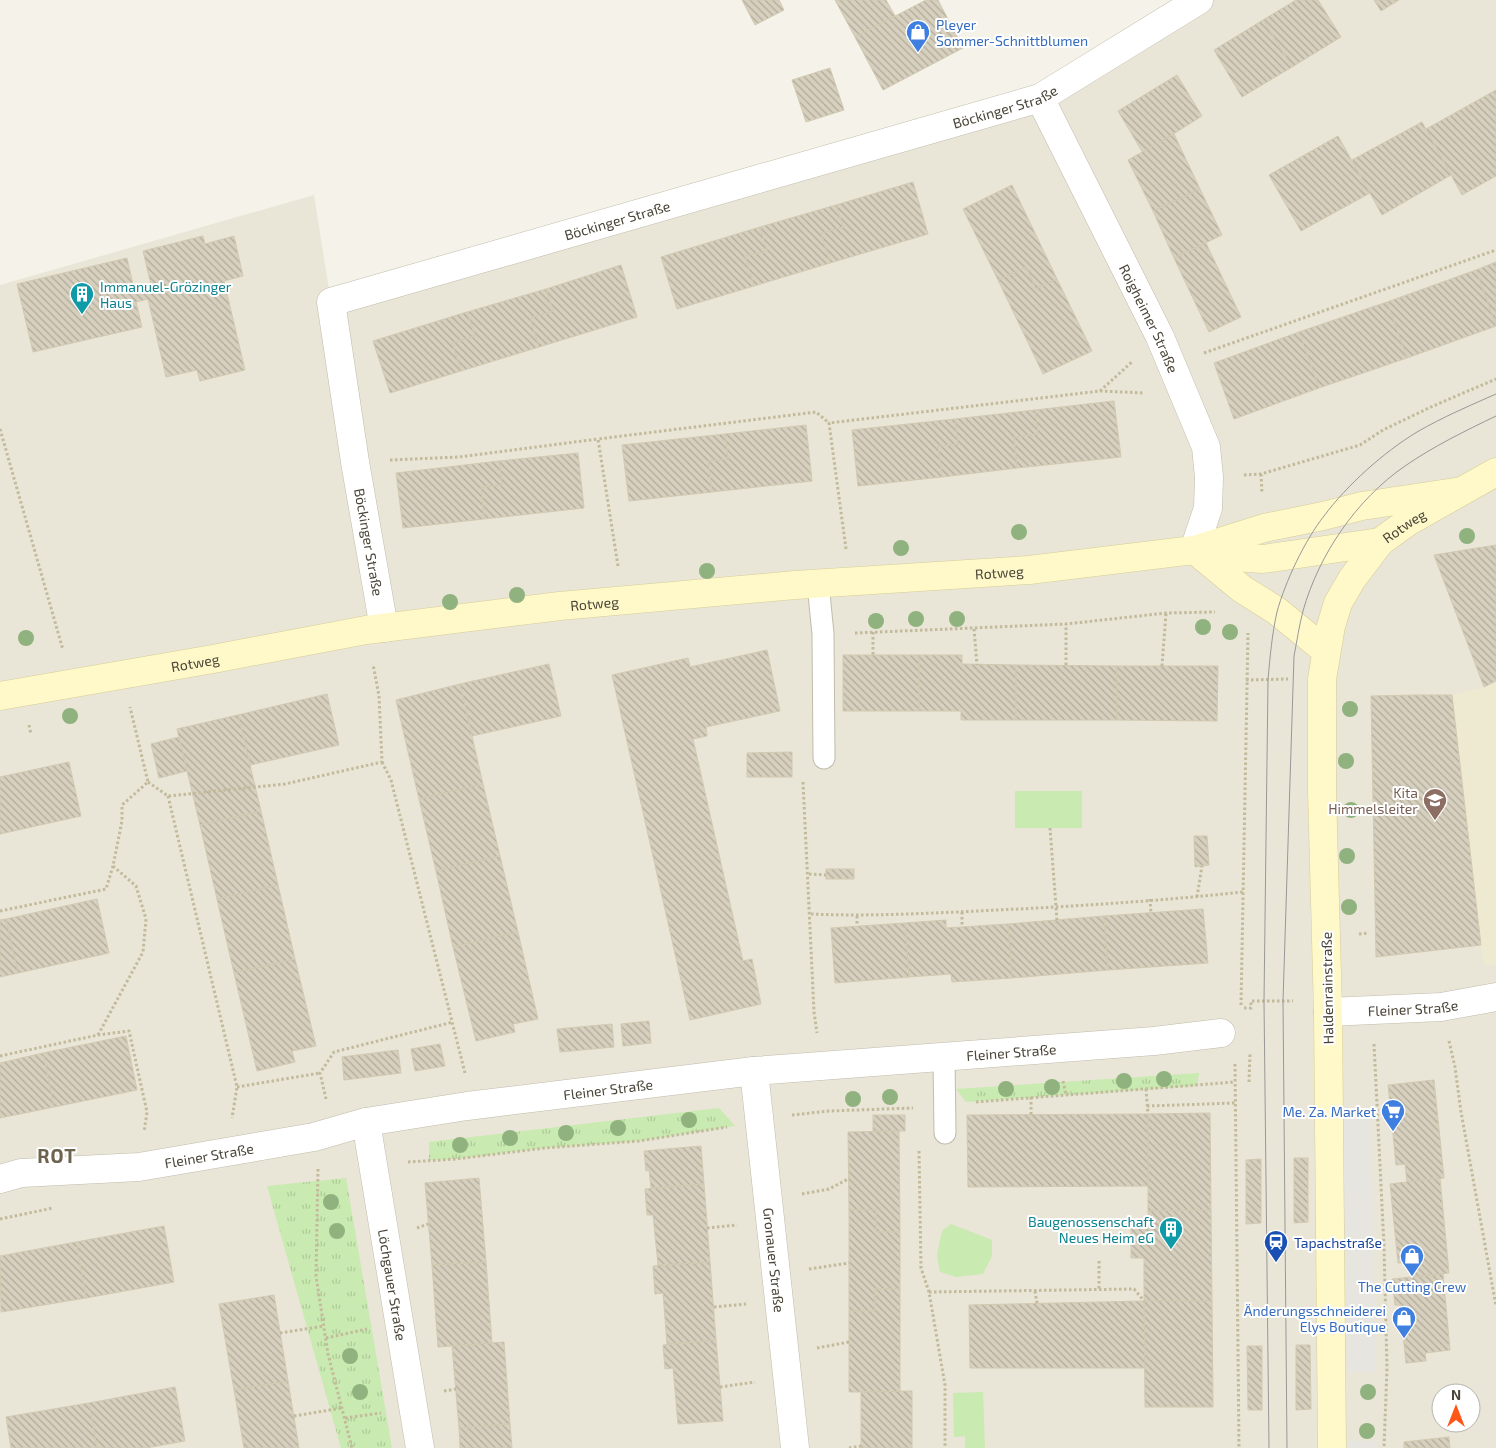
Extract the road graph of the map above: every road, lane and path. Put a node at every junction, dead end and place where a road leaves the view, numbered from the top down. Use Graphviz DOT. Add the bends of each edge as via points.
graph roads {
  1 [pos="1199,0"];
  2 [pos="1040,98"];
  3 [pos="1496,250"];
  4 [pos="1160,337"];
  5 [pos="1171,365"];
  6 [pos="1496,379"];
  7 [pos="1100,391"];
  8 [pos="1184,395"];
  9 [pos="829,423"];
  10 [pos="0,429"];
  11 [pos="598,439"];
  12 [pos="355,462"];
  13 [pos="1496,472"];
  14 [pos="1462,491"];
  15 [pos="1264,528"];
  16 [pos="1380,542"];
  17 [pos="1194,550"];
  18 [pos="851,582"];
  19 [pos="818,584"];
  20 [pos="1255,597"];
  21 [pos="624,600"];
  22 [pos="1219,611"];
  23 [pos="1166,613"];
  24 [pos="1066,624"];
  25 [pos="375,629"];
  26 [pos="974,629"];
  27 [pos="873,632"];
  28 [pos="823,634"];
  29 [pos="1326,651"];
  30 [pos="873,655"];
  31 [pos="977,665"];
  32 [pos="1066,665"];
  33 [pos="1162,666"];
  34 [pos="125,674"];
  35 [pos="72,684"];
  36 [pos="0,696"];
  37 [pos="824,758"];
  38 [pos="382,762"];
  39 [pos="803,775"];
  40 [pos="148,782"];
  41 [pos="168,796"];
  42 [pos="1050,828"];
  43 [pos="113,866"];
  44 [pos="1202,866"];
  45 [pos="809,874"];
  46 [pos="826,875"];
  47 [pos="1243,892"];
  48 [pos="1196,897"];
  49 [pos="1150,899"];
  50 [pos="1057,906"];
  51 [pos="0,911"];
  52 [pos="962,912"];
  53 [pos="1151,913"];
  54 [pos="811,914"];
  55 [pos="857,916"];
  56 [pos="1058,920"];
  57 [pos="857,926"];
  58 [pos="962,927"];
  59 [pos="1496,997"];
  60 [pos="1441,1007"];
  61 [pos="1241,1008"];
  62 [pos="1373,1011"];
  63 [pos="1328,1012"];
  64 [pos="453,1022"];
  65 [pos="1221,1033"];
  66 [pos="98,1035"];
  67 [pos="817,1037"];
  68 [pos="0,1056"];
  69 [pos="944,1057"];
  70 [pos="1235,1057"];
  71 [pos="754,1072"];
  72 [pos="320,1073"];
  73 [pos="465,1074"];
  74 [pos="236,1087"];
  75 [pos="1146,1089"];
  76 [pos="324,1093"];
  77 [pos="1031,1097"];
  78 [pos="1235,1103"];
  79 [pos="1147,1106"];
  80 [pos="898,1108"];
  81 [pos="1148,1114"];
  82 [pos="899,1115"];
  83 [pos="1031,1115"];
  84 [pos="231,1116"];
  85 [pos="366,1122"];
  86 [pos="945,1133"];
  87 [pos="314,1136"];
  88 [pos="918,1143"];
  89 [pos="139,1168"];
  90 [pos="0,1179"];
  91 [pos="848,1179"];
  92 [pos="768,1200"];
  93 [pos="1099,1261"];
  94 [pos="1099,1290"];
  95 [pos="1035,1291"];
  96 [pos="928,1292"];
  97 [pos="1144,1302"];
  98 [pos="1037,1303"];
  99 [pos="1496,1306"];
  100 [pos="399,1323"];
  101 [pos="324,1326"];
  102 [pos="280,1333"];
  103 [pos="326,1338"];
  104 [pos="342,1408"];
  105 [pos="294,1416"];
  106 [pos="861,1446"];
  107 [pos="352,1448"];
  108 [pos="420,1448"];
  109 [pos="795,1448"];
  110 [pos="849,1448"];
  111 [pos="945,1448"];
  112 [pos="1239,1448"];
  113 [pos="1332,1448"];
  114 [pos="1384,1448"];
  1 -- 2 [label="street, Böckinger Straße"];
  2 -- 4 [label="street, Roigheimer Straße"];
  2 -- 12 [label="street, Böckinger Straße" via="331,302"];
  3 -- 5 [label="path"];
  4 -- 5 [label="street, Roigheimer Straße"];
  4 -- 7 [label="path"];
  5 -- 8 [label="street, Roigheimer Straße"];
  6 -- 15 [label="path" via="1433,406 1360,444 1261,474"];
  7 -- 8 [label="path"];
  7 -- 9 [label="path"];
  8 -- 17 [label="street, Roigheimer Straße" via="1206,447 1209,477 1208,508"];
  9 -- 11 [label="path" via="816,412"];
  9 -- 18 [label="path"];
  10 -- 35 [label="path"];
  11 -- 12 [label="path" via="458,457"];
  11 -- 21 [label="path"];
  12 -- 25 [label="street, Böckinger Straße"];
  13 -- 14 [label="main road, Rotweg"];
  14 -- 15 [label="main road, Rotweg" via="1362,506"];
  14 -- 16 [label="main road, Rotweg" via="1409,521"];
  15 -- 17 [label="main road, Rotweg"];
  16 -- 17 [label="main road, Rotweg" via="1263,559"];
  16 -- 29 [label="main road, Haldenrainstraße" via="1338,603"];
  17 -- 18 [label="main road, Rotweg" via="1028,570"];
  17 -- 20 [label="main road"];
  18 -- 19 [label="main road, Rotweg"];
  19 -- 21 [label="main road, Rotweg"];
  19 -- 28 [label="lane"];
  20 -- 29 [label="main road"];
  20 -- 47 [label="path" via="1248,627"];
  21 -- 25 [label="main road, Rotweg"];
  22 -- 23 [label="path"];
  23 -- 24 [label="path"];
  23 -- 33 [label="path"];
  24 -- 26 [label="path"];
  24 -- 32 [label="path"];
  25 -- 34 [label="main road, Rotweg"];
  25 -- 38 [label="path"];
  26 -- 27 [label="path"];
  26 -- 31 [label="path"];
  27 -- 28 [label="path"];
  27 -- 30 [label="path"];
  28 -- 37 [label="lane"];
  29 -- 63 [label="main road, Haldenrainstraße" via="1322,701 1322,790"];
  34 -- 35 [label="main road, Rotweg"];
  34 -- 40 [label="path" via="131,716"];
  35 -- 36 [label="main road, Rotweg"];
  38 -- 41 [label="path" via="285,784"];
  38 -- 64 [label="path" via="391,780"];
  39 -- 45 [label="path"];
  40 -- 41 [label="path"];
  40 -- 43 [label="path" via="122,805"];
  41 -- 74 [label="path"];
  42 -- 50 [label="path"];
  43 -- 51 [label="path" via="106,889"];
  43 -- 66 [label="path" via="136,886 146,919 143,952"];
  44 -- 48 [label="path"];
  45 -- 46 [label="path"];
  45 -- 54 [label="path"];
  47 -- 48 [label="path"];
  47 -- 61 [label="path"];
  48 -- 49 [label="path"];
  49 -- 50 [label="path"];
  49 -- 53 [label="path"];
  50 -- 52 [label="path"];
  50 -- 56 [label="path"];
  52 -- 55 [label="path"];
  52 -- 58 [label="path"];
  54 -- 55 [label="path"];
  54 -- 67 [label="path"];
  55 -- 57 [label="path"];
  59 -- 60 [label="street, Fleiner Straße"];
  60 -- 62 [label="street, Fleiner Straße"];
  60 -- 99 [label="path" via="1455,1067"];
  62 -- 63 [label="street, Fleiner Straße"];
  62 -- 114 [label="path" via="1387,1368"];
  63 -- 113 [label="main road, Haldenrainstraße"];
  64 -- 72 [label="path" via="334,1052"];
  64 -- 73 [label="path"];
  65 -- 69 [label="street, Fleiner Straße"];
  66 -- 68 [label="path"];
  66 -- 89 [label="path" via="129,1031 147,1112"];
  69 -- 71 [label="street, Fleiner Straße"];
  69 -- 86 [label="lane"];
  70 -- 78 [label="path"];
  71 -- 85 [label="street, Fleiner Straße" via="467,1106"];
  71 -- 92 [label="street, Gronauer Straße"];
  72 -- 74 [label="path"];
  72 -- 76 [label="path"];
  74 -- 84 [label="path"];
  75 -- 79 [label="path"];
  77 -- 83 [label="path"];
  78 -- 79 [label="path"];
  78 -- 112 [label="path"];
  79 -- 81 [label="path"];
  80 -- 82 [label="path"];
  85 -- 87 [label="street, Fleiner Straße"];
  85 -- 100 [label="street, Löchgauer Straße"];
  87 -- 89 [label="street, Fleiner Straße"];
  87 -- 101 [label="path" via="318,1166 316,1276"];
  88 -- 96 [label="path" via="921,1268"];
  89 -- 90 [label="street, Fleiner Straße" via="21,1173"];
  91 -- 92 [label="path" via="829,1189"];
  92 -- 109 [label="street, Gronauer Straße"];
  93 -- 94 [label="path"];
  94 -- 95 [label="path"];
  94 -- 97 [label="path" via="1134,1289"];
  95 -- 96 [label="path"];
  95 -- 98 [label="path"];
  96 -- 111 [label="path" via="945,1385"];
  100 -- 103 [label="path"];
  100 -- 108 [label="street, Löchgauer Straße"];
  101 -- 102 [label="path"];
  101 -- 103 [label="path"];
  103 -- 104 [label="path"];
  104 -- 105 [label="path"];
  104 -- 107 [label="path"];
  106 -- 110 [label="path"];
}
